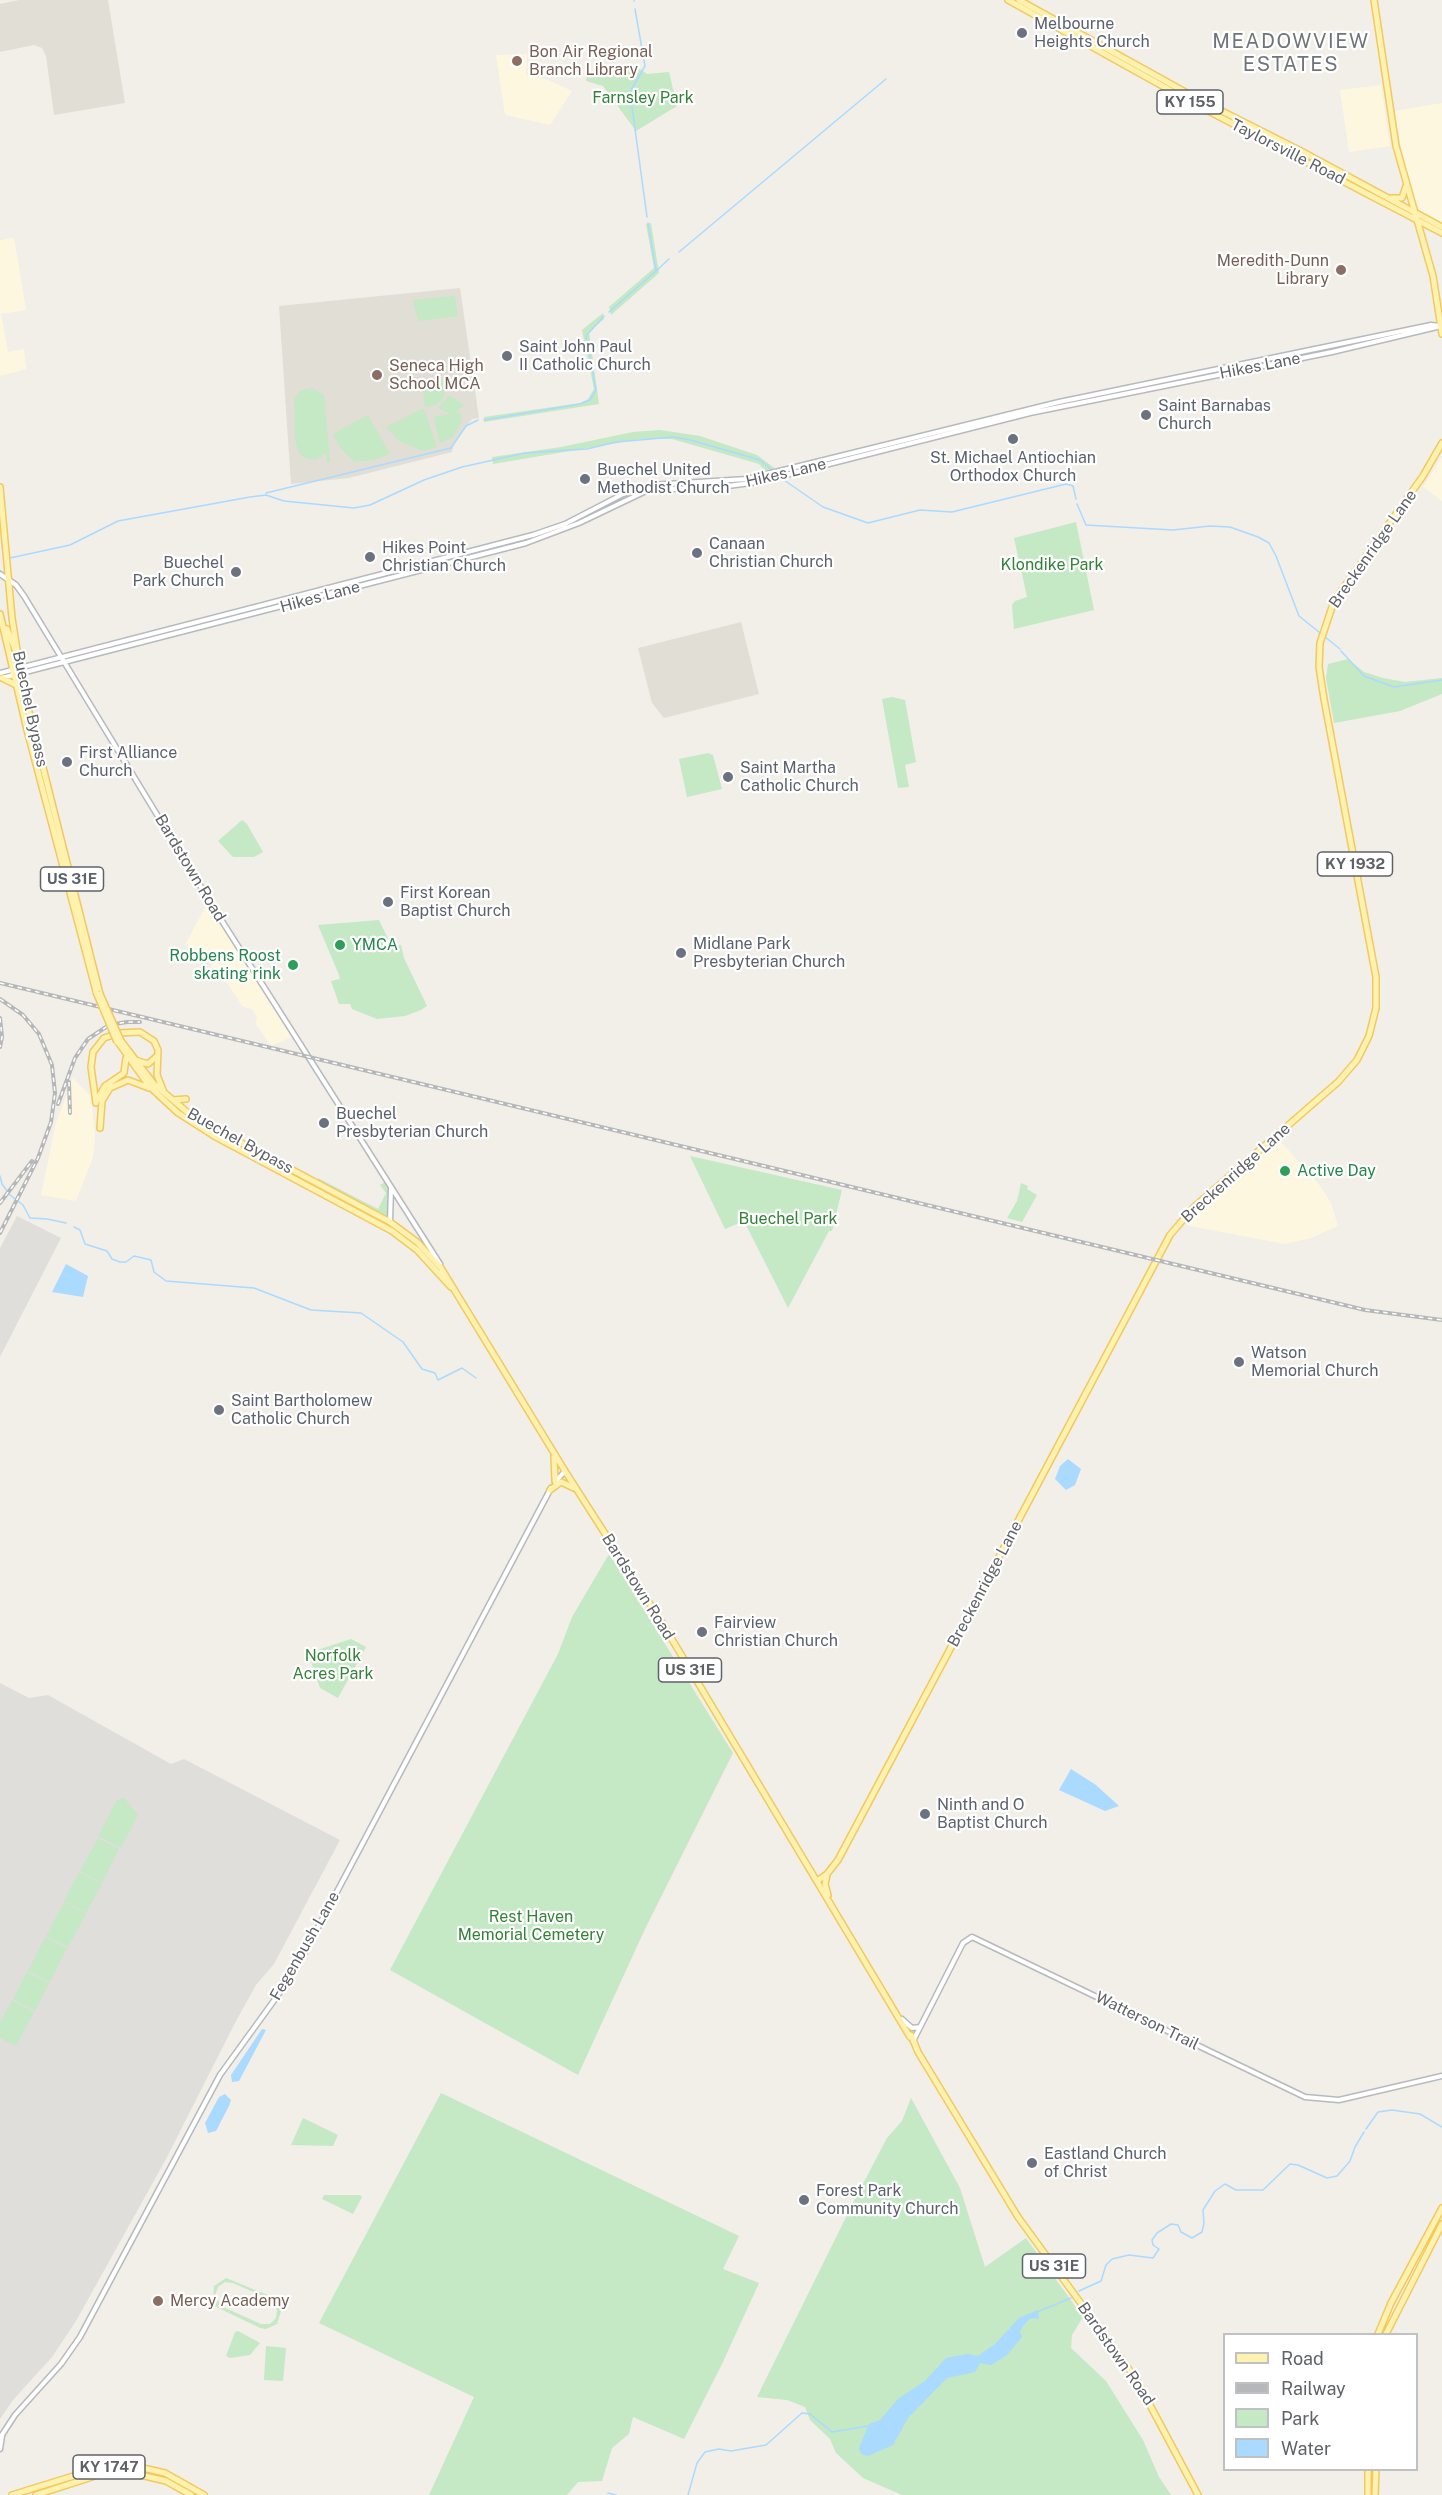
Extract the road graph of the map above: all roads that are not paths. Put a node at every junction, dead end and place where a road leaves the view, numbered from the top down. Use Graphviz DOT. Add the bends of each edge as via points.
graph roads {
  1 [pos="1008,0"];
  2 [pos="1019,0"];
  3 [pos="1374,0"];
  4 [pos="1406,185"];
  5 [pos="1386,197"];
  6 [pos="1416,213"];
  7 [pos="1417,220"];
  8 [pos="1442,227"];
  9 [pos="1432,228"];
  10 [pos="1442,233"];
  11 [pos="1422,237"];
  12 [pos="1442,326"];
  13 [pos="1442,334"];
  14 [pos="1084,399"];
  15 [pos="1442,443"];
  16 [pos="779,474"];
  17 [pos="0,487"];
  18 [pos="4,510"];
  19 [pos="0,519"];
  20 [pos="0,530"];
  21 [pos="6,540"];
  22 [pos="0,574"];
  23 [pos="9,579"];
  24 [pos="0,614"];
  25 [pos="12,618"];
  26 [pos="3,628"];
  27 [pos="17,652"];
  28 [pos="60,657"];
  29 [pos="63,662"];
  30 [pos="20,671"];
  31 [pos="13,672"];
  32 [pos="1,677"];
  33 [pos="16,685"];
  34 [pos="98,993"];
  35 [pos="158,1054"];
  36 [pos="128,1055"];
  37 [pos="155,1093"];
  38 [pos="167,1097"];
  39 [pos="186,1099"];
  40 [pos="100,1128"];
  41 [pos="311,1184"];
  42 [pos="391,1187"];
  43 [pos="344,1197"];
  44 [pos="390,1222"];
  45 [pos="392,1231"];
  46 [pos="420,1232"];
  47 [pos="409,1240"];
  48 [pos="441,1268"];
  49 [pos="443,1276"];
  50 [pos="553,1452"];
  51 [pos="565,1472"];
  52 [pos="555,1481"];
  53 [pos="576,1489"];
  54 [pos="550,1490"];
  55 [pos="828,1873"];
  56 [pos="817,1881"];
  57 [pos="828,1900"];
  58 [pos="894,2011"];
  59 [pos="901,2018"];
  60 [pos="921,2026"];
  61 [pos="911,2039"];
  62 [pos="1442,2076"];
  63 [pos="1442,2208"];
  64 [pos="1442,2224"];
  65 [pos="1414,2260"];
  66 [pos="1421,2264"];
  67 [pos="1378,2333"];
  68 [pos="1386,2333"];
  69 [pos="1,2436"];
  70 [pos="0,2449"];
  71 [pos="1368,2471"];
  72 [pos="1376,2471"];
  73 [pos="168,2474"];
  74 [pos="166,2481"];
  75 [pos="46,2484"];
  76 [pos="48,2491"];
  77 [pos="12,2495"];
  78 [pos="36,2495"];
  79 [pos="191,2495"];
  80 [pos="204,2495"];
  81 [pos="1198,2495"];
  82 [pos="1368,2495"];
  83 [pos="1375,2495"];
  1 -- 7 [label="main road, Taylorsville Road / KY 155" via="1193,103"];
  2 -- 5 [label="main road, Taylorsville Road / KY 155"];
  3 -- 4 [label="main road" via="1396,146"];
  4 -- 5 [label="main road" via="1400,199"];
  4 -- 6 [label="main road"];
  5 -- 6 [label="main road, Taylorsville Road / KY 155"];
  6 -- 7 [label="main road"];
  6 -- 8 [label="main road, Taylorsville Road / KY 155"];
  7 -- 9 [label="main road, Taylorsville Road / KY 155"];
  7 -- 11 [label="main road"];
  9 -- 10 [label="main road, Taylorsville Road / KY 155"];
  9 -- 11 [label="main road"];
  11 -- 12 [label="main road"];
  12 -- 13 [label="main road"];
  12 -- 14 [label="main road, Hikes Lane" via="1332,352"];
  14 -- 16 [label="main road, Hikes Lane"];
  14 -- 16 [label="main road, Hikes Lane"];
  15 -- 55 [label="main road, Breckenridge Lane / KY 1932" via="1424,476 1334,601 1320,643 1320,676 1376,977 1376,1008 1369,1036 1357,1060 1338,1082 1194,1208 1170,1236 859,1822"];
  16 -- 28 [label="main road, Hikes Lane" via="724,482 650,485 533,536"];
  16 -- 29 [label="main road, Hikes Lane" via="720,487 648,490 579,524 526,543"];
  17 -- 18 [label="main road, Bardstown Road / US 31E"];
  18 -- 19 [label="main road"];
  18 -- 21 [label="main road, Bardstown Road / US 31E"];
  20 -- 21 [label="main road"];
  21 -- 23 [label="main road, Bardstown Road / US 31E"];
  22 -- 23 [label="main road, Bardstown Road"];
  23 -- 25 [label="main road, Buechel Bypass / US 31E"];
  23 -- 28 [label="main road, Bardstown Road" via="18,587"];
  24 -- 26 [label="main road, Buechel Bypass / US 31E"];
  25 -- 26 [label="main road"];
  25 -- 27 [label="main road, Buechel Bypass / US 31E"];
  26 -- 27 [label="main road"];
  26 -- 31 [label="main road, Buechel Bypass / US 31E"];
  27 -- 30 [label="main road, Buechel Bypass / US 31E"];
  28 -- 29 [label="main road, Bardstown Road"];
  28 -- 30 [label="main road, Hikes Lane"];
  29 -- 30 [label="main road, Hikes Lane"];
  29 -- 42 [label="main road, Bardstown Road"];
  30 -- 31 [label="main road, Hikes Lane"];
  30 -- 34 [label="main road, Buechel Bypass / US 31E"];
  31 -- 32 [label="main road, Hikes Lane"];
  31 -- 33 [label="main road, Buechel Bypass / US 31E"];
  32 -- 33 [label="main road"];
  33 -- 34 [label="main road, Buechel Bypass / US 31E"];
  34 -- 36 [label="main road, Buechel Bypass / US 31E, bridge"];
  35 -- 36 [label="main road" via="146,1065"];
  35 -- 36 [label="main road" via="154,1041 143,1033 123,1032 101,1040 91,1058 96,1103 105,1086 124,1073"];
  35 -- 38 [label="main road" via="157,1075"];
  36 -- 37 [label="main road, Buechel Bypass / US 31E"];
  36 -- 38 [label="main road, Buechel Bypass / US 31E"];
  37 -- 40 [label="main road" via="132,1080 112,1086 102,1101"];
  37 -- 45 [label="main road, Buechel Bypass / US 31E" via="206,1132"];
  38 -- 39 [label="main road"];
  38 -- 43 [label="main road, Buechel Bypass / US 31E" via="209,1127"];
  41 -- 43 [label="main road"];
  42 -- 44 [label="main road"];
  42 -- 46 [label="main road, Bardstown Road"];
  43 -- 44 [label="main road, Buechel Bypass / US 31E"];
  44 -- 45 [label="main road"];
  44 -- 47 [label="main road, Buechel Bypass / US 31E"];
  45 -- 47 [label="main road, Buechel Bypass / US 31E"];
  46 -- 47 [label="main road"];
  46 -- 48 [label="main road, Bardstown Road"];
  47 -- 48 [label="main road, Buechel Bypass / US 31E"];
  47 -- 49 [label="main road, Bardstown Road / US 31E"];
  48 -- 49 [label="main road, Bardstown Road / US 31E"];
  49 -- 50 [label="main road, Bardstown Road / US 31E"];
  50 -- 51 [label="main road, Bardstown Road / US 31E"];
  50 -- 52 [label="main road"];
  51 -- 52 [label="main road, Fegenbush Lane"];
  51 -- 53 [label="main road, Bardstown Road / US 31E"];
  52 -- 54 [label="main road, Fegenbush Lane"];
  53 -- 54 [label="main road" via="561,1482"];
  53 -- 56 [label="main road, Bardstown Road / US 31E" via="664,1626"];
  54 -- 69 [label="main road, Fegenbush Lane" via="300,1962 220,2075 80,2337"];
  55 -- 56 [label="main road, Breckenridge Lane / KY 1932"];
  55 -- 57 [label="main road"];
  56 -- 57 [label="main road, Bardstown Road / US 31E"];
  57 -- 58 [label="main road, Bardstown Road / US 31E"];
  58 -- 59 [label="main road, Bardstown Road / US 31E"];
  58 -- 61 [label="main road, Bardstown Road / US 31E"];
  59 -- 60 [label="main road" via="910,2028"];
  59 -- 61 [label="main road, Bardstown Road / US 31E"];
  60 -- 61 [label="main road, Watterson Trail"];
  60 -- 62 [label="main road, Watterson Trail" via="963,1943 972,1937 1305,2097 1339,2100"];
  61 -- 81 [label="main road, Bardstown Road / US 31E" via="1019,2218 1136,2379"];
  63 -- 65 [label="main road"];
  64 -- 66 [label="main road"];
  65 -- 66 [label="main road"];
  65 -- 67 [label="main road"];
  66 -- 68 [label="main road"];
  69 -- 70 [label="main road, Fegenbush Lane"];
  71 -- 82 [label="main road"];
  72 -- 83 [label="main road"];
  73 -- 74 [label="main road"];
  73 -- 75 [label="main road, KY 1747" via="149,2468 111,2466"];
  73 -- 80 [label="main road, KY 1747"];
  74 -- 76 [label="main road, KY 1747" via="149,2475 98,2475"];
  74 -- 79 [label="main road, KY 1747"];
  75 -- 76 [label="main road"];
  75 -- 77 [label="main road, KY 1747"];
  76 -- 78 [label="main road, KY 1747"];
}
